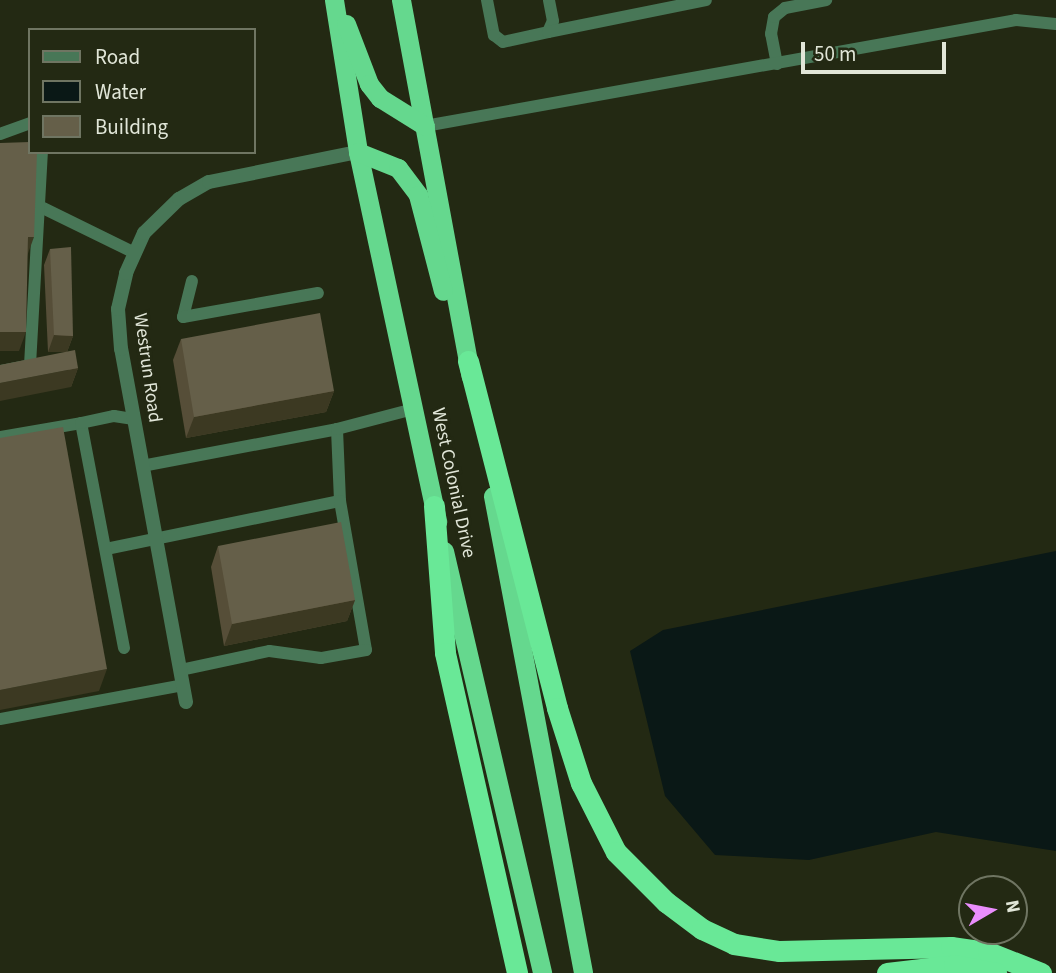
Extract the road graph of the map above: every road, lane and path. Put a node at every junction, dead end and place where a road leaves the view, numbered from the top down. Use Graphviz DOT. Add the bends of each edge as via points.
graph roads {
  1 [pos="336,0"];
  2 [pos="401,0"];
  3 [pos="486,0"];
  4 [pos="549,0"];
  5 [pos="706,0"];
  6 [pos="826,0"];
  7 [pos="1056,24"];
  8 [pos="548,32"];
  9 [pos="777,64"];
  10 [pos="28,124"];
  11 [pos="425,126"];
  12 [pos="0,134"];
  13 [pos="359,152"];
  14 [pos="42,154"];
  15 [pos="43,208"];
  16 [pos="135,253"];
  17 [pos="192,281"];
  18 [pos="318,293"];
  19 [pos="468,361"];
  20 [pos="0,371"];
  21 [pos="413,409"];
  22 [pos="134,419"];
  23 [pos="81,423"];
  24 [pos="337,429"];
  25 [pos="0,437"];
  26 [pos="142,466"];
  27 [pos="340,501"];
  28 [pos="434,506"];
  29 [pos="156,540"];
  30 [pos="106,549"];
  31 [pos="124,648"];
  32 [pos="180,670"];
  33 [pos="183,685"];
  34 [pos="186,702"];
  35 [pos="0,719"];
  36 [pos="517,973"];
  37 [pos="542,973"];
  38 [pos="583,973"];
  39 [pos="887,973"];
  40 [pos="996,973"];
  41 [pos="1041,973"];
  1 -- 11 [label="highway" via="369,85 391,108"];
  1 -- 13 [label="highway, West Colonial Drive"];
  2 -- 11 [label="highway, West Colonial Drive"];
  3 -- 8 [label="lane" via="494,34 503,41"];
  4 -- 8 [label="lane" via="553,21"];
  5 -- 8 [label="lane"];
  6 -- 9 [label="lane" via="785,8 774,17 771,34"];
  7 -- 9 [label="lane" via="1016,20"];
  9 -- 11 [label="lane"];
  10 -- 12 [label="lane"];
  11 -- 19 [label="highway, West Colonial Drive"];
  13 -- 16 [label="street, Westrun Road" via="209,182 179,199 144,233"];
  13 -- 19 [label="highway" via="398,168 418,195 449,311"];
  13 -- 21 [label="highway, West Colonial Drive"];
  14 -- 15 [label="lane"];
  15 -- 16 [label="lane"];
  15 -- 20 [label="lane" via="30,365"];
  16 -- 22 [label="street, Westrun Road" via="118,309"];
  17 -- 18 [label="lane" via="183,317"];
  19 -- 38 [label="highway, West Colonial Drive"];
  19 -- 41 [label="highway" via="557,708 581,783 616,852 666,902 702,929 734,944 779,951 951,947 988,952"];
  21 -- 24 [label="lane"];
  21 -- 28 [label="highway, West Colonial Drive"];
  22 -- 23 [label="lane" via="114,416"];
  22 -- 26 [label="street, Westrun Road"];
  23 -- 25 [label="lane"];
  23 -- 30 [label="lane"];
  24 -- 26 [label="lane"];
  24 -- 27 [label="lane"];
  26 -- 29 [label="street, Westrun Road"];
  27 -- 29 [label="lane"];
  27 -- 32 [label="lane" via="366,650 321,658 269,651"];
  28 -- 36 [label="highway" via="445,653"];
  28 -- 37 [label="highway, West Colonial Drive"];
  29 -- 30 [label="lane"];
  29 -- 32 [label="street, Westrun Road"];
  30 -- 31 [label="lane"];
  32 -- 33 [label="street, Westrun Road"];
  33 -- 34 [label="street, Westrun Road"];
  33 -- 35 [label="lane"];
  39 -- 40 [label="highway" via="954,965"];
}
